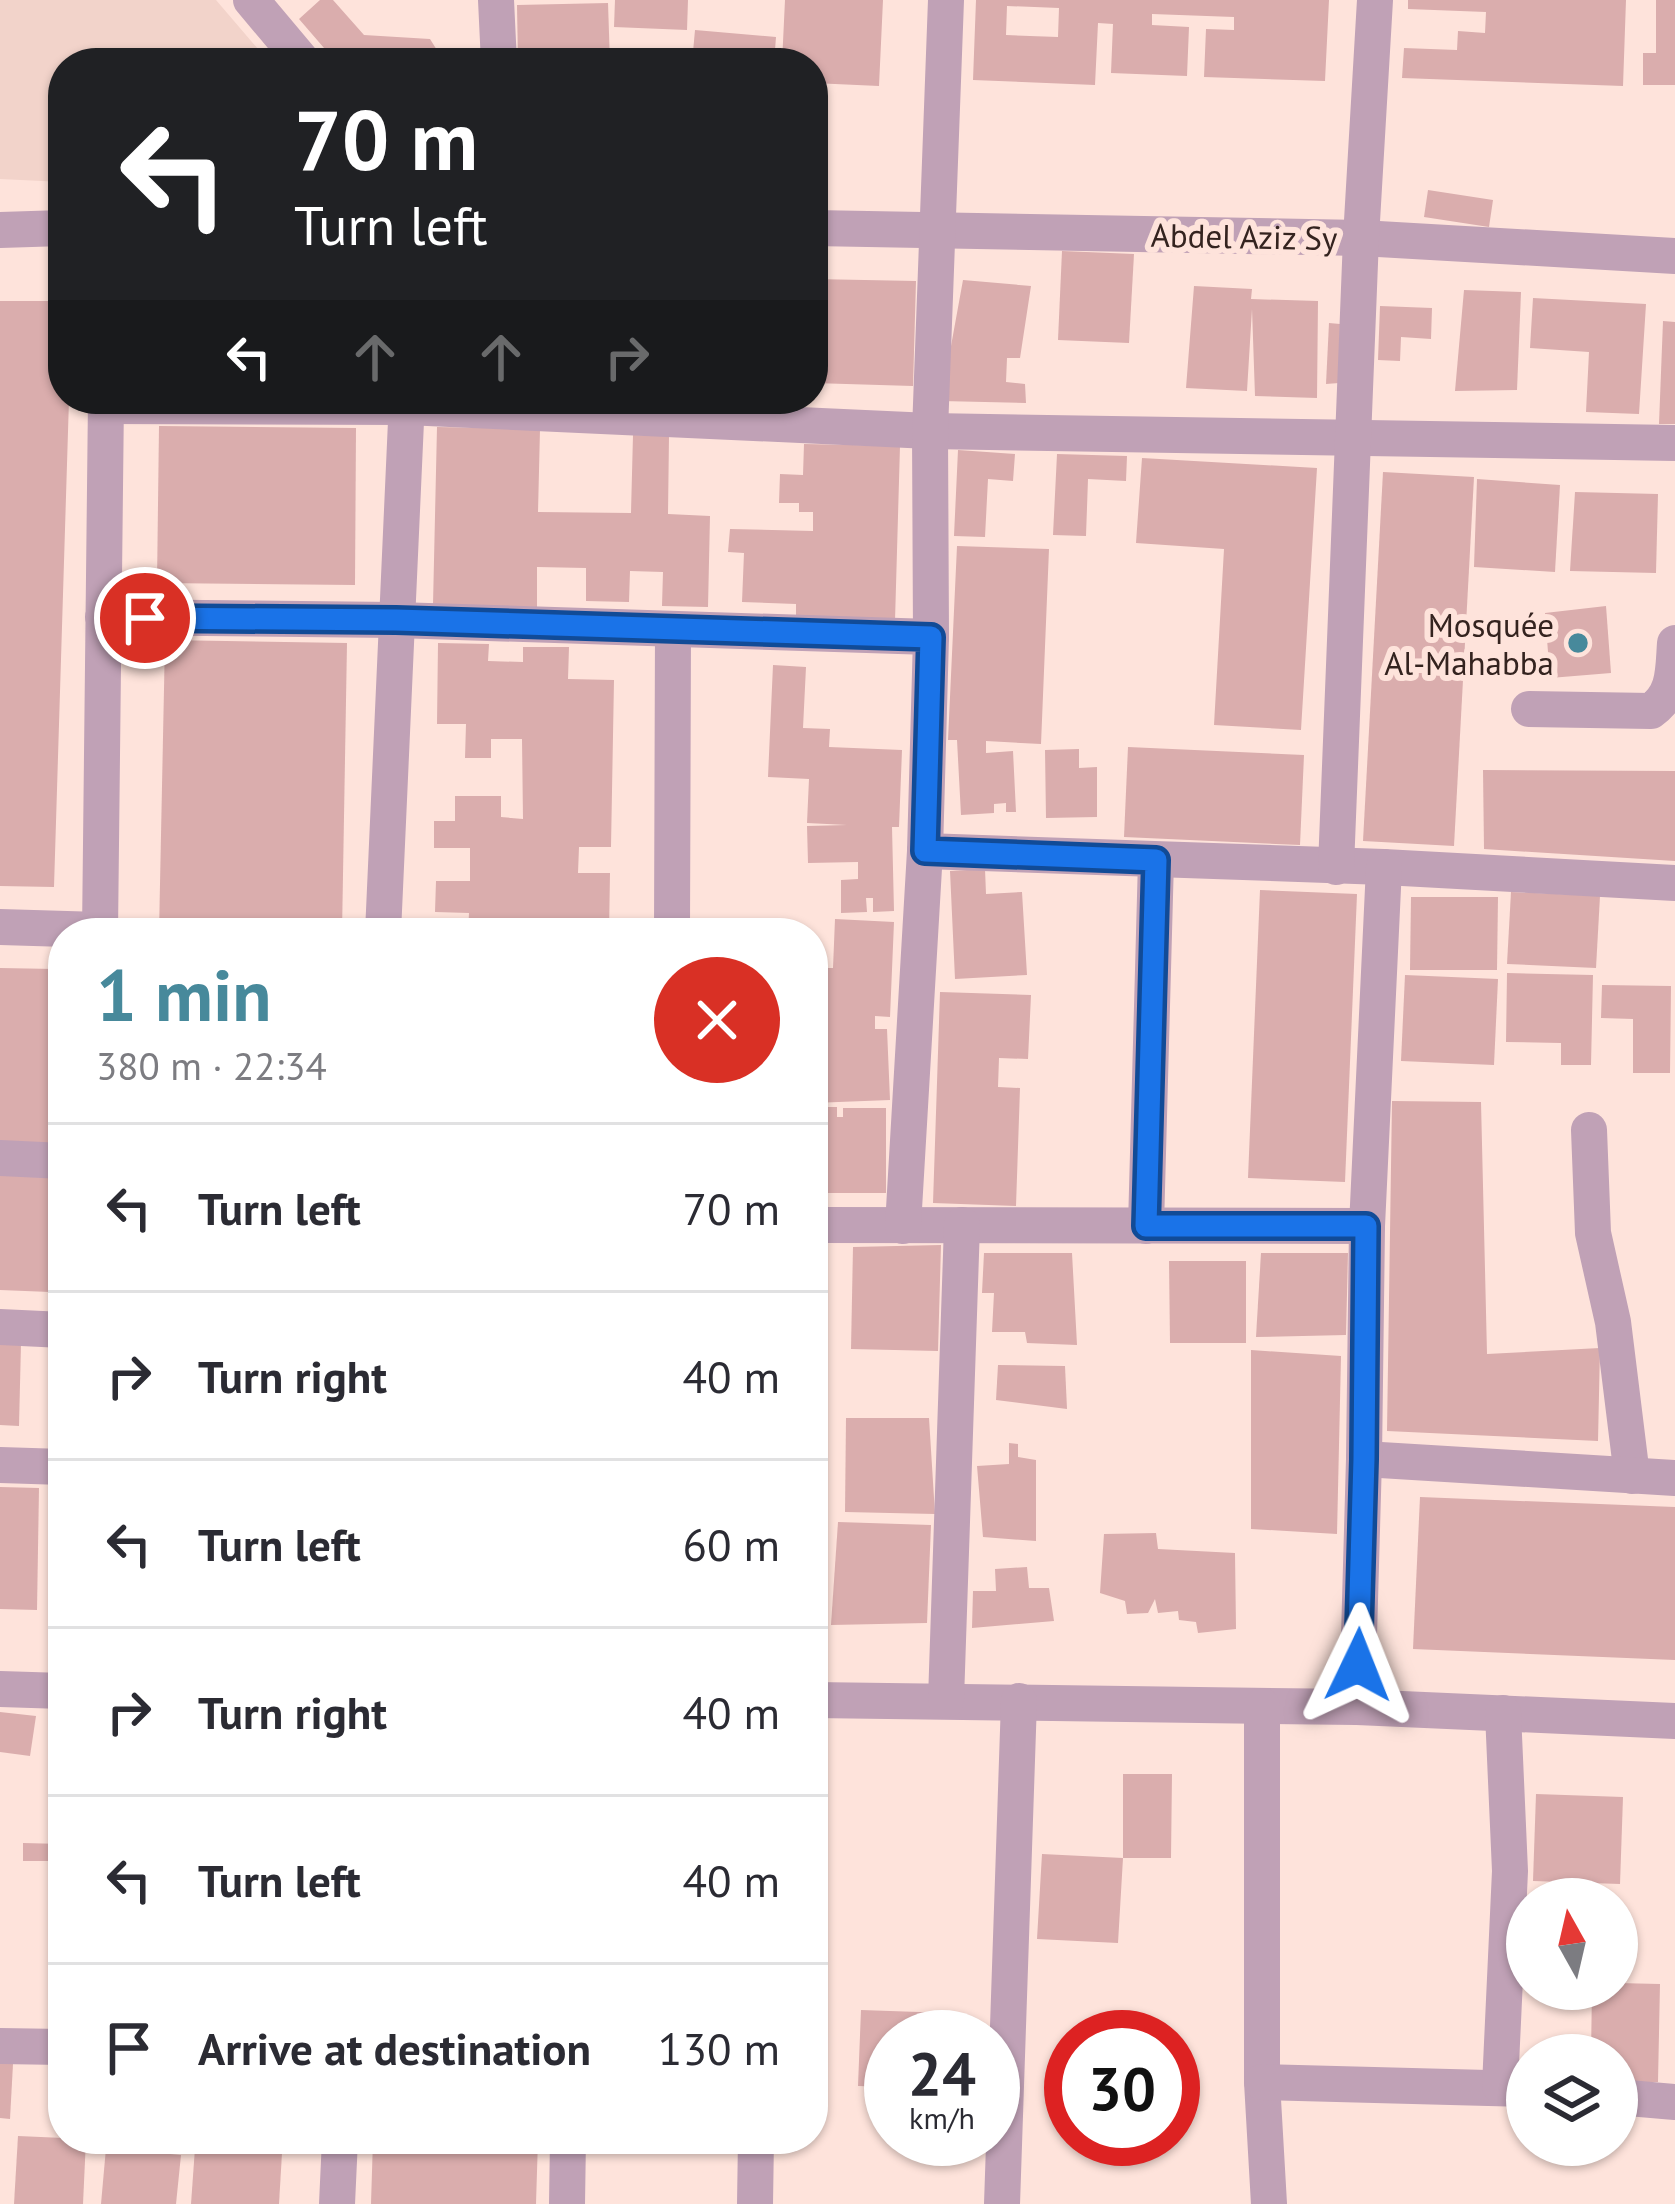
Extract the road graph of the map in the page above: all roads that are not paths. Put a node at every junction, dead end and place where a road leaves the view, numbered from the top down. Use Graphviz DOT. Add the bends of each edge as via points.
graph roads {
  1 [pos="251,0"];
  2 [pos="496,0"];
  3 [pos="946,0"];
  4 [pos="1376,0"];
  5 [pos="291,48"];
  6 [pos="498,48"];
  7 [pos="828,227"];
  8 [pos="48,228"];
  9 [pos="0,230"];
  10 [pos="935,231"];
  11 [pos="1361,238"];
  12 [pos="1675,256"];
  13 [pos="106,414"];
  14 [pos="406,414"];
  15 [pos="620,414"];
  16 [pos="930,430"];
  17 [pos="1355,436"];
  18 [pos="1675,443"];
  19 [pos="104,617"];
  20 [pos="396,620"];
  21 [pos="673,629"];
  22 [pos="931,637"];
  23 [pos="1675,644"];
  24 [pos="1529,709"];
  25 [pos="925,851"];
  26 [pos="1156,860"];
  27 [pos="1384,866"];
  28 [pos="1336,867"];
  29 [pos="1675,883"];
  30 [pos="100,918"];
  31 [pos="384,918"];
  32 [pos="672,918"];
  33 [pos="0,927"];
  34 [pos="48,929"];
  35 [pos="1589,1130"];
  36 [pos="0,1158"];
  37 [pos="48,1160"];
  38 [pos="828,1225"];
  39 [pos="903,1226"];
  40 [pos="962,1226"];
  41 [pos="1146,1226"];
  42 [pos="1366,1226"];
  43 [pos="0,1327"];
  44 [pos="48,1329"];
  45 [pos="1364,1459"];
  46 [pos="0,1465"];
  47 [pos="48,1467"];
  48 [pos="1632,1476"];
  49 [pos="1675,1478"];
  50 [pos="0,1688"];
  51 [pos="48,1690"];
  52 [pos="828,1700"];
  53 [pos="946,1700"];
  54 [pos="1019,1701"];
  55 [pos="1262,1706"];
  56 [pos="1357,1707"];
  57 [pos="1503,1713"];
  58 [pos="1675,1721"];
  59 [pos="1513,2034"];
  60 [pos="0,2046"];
  61 [pos="48,2047"];
  62 [pos="1262,2082"];
  63 [pos="1506,2087"];
  64 [pos="1638,2099"];
  65 [pos="1675,2102"];
  66 [pos="339,2154"];
  67 [pos="568,2154"];
  68 [pos="756,2154"];
  69 [pos="337,2204"];
  70 [pos="567,2204"];
  71 [pos="755,2204"];
  72 [pos="1002,2204"];
  73 [pos="1269,2204"];
  1 -- 5 [label="street"];
  2 -- 6 [label="street"];
  3 -- 10 [label="street"];
  4 -- 11 [label="street"];
  7 -- 10 [label="street, Abdel Aziz Sy"];
  8 -- 9 [label="street"];
  10 -- 11 [label="street, Abdel Aziz Sy"];
  10 -- 16 [label="street"];
  11 -- 12 [label="street, Abdel Aziz Sy"];
  11 -- 17 [label="street"];
  13 -- 19 [label="street"];
  14 -- 20 [label="street"];
  15 -- 16 [label="street"];
  16 -- 17 [label="street"];
  16 -- 22 [label="street"];
  17 -- 18 [label="street"];
  17 -- 28 [label="street"];
  19 -- 20 [label="street"];
  19 -- 30 [label="street"];
  20 -- 21 [label="street"];
  20 -- 31 [label="street"];
  21 -- 22 [label="street"];
  21 -- 32 [label="street"];
  22 -- 25 [label="street"];
  23 -- 24 [label="street" via="1672,687 1651,711"];
  25 -- 26 [label="street"];
  25 -- 39 [label="street"];
  26 -- 28 [label="street"];
  26 -- 41 [label="street"];
  27 -- 28 [label="street"];
  27 -- 29 [label="street"];
  27 -- 42 [label="street"];
  33 -- 34 [label="street"];
  35 -- 48 [label="street" via="1593,1233"];
  36 -- 37 [label="street"];
  38 -- 39 [label="street"];
  39 -- 40 [label="street"];
  40 -- 41 [label="street"];
  40 -- 53 [label="street"];
  41 -- 42 [label="street"];
  42 -- 45 [label="street"];
  43 -- 44 [label="street"];
  45 -- 48 [label="street"];
  45 -- 56 [label="street"];
  46 -- 47 [label="street"];
  48 -- 49 [label="street"];
  50 -- 51 [label="street"];
  52 -- 53 [label="street"];
  53 -- 54 [label="street"];
  54 -- 55 [label="street"];
  54 -- 72 [label="street"];
  55 -- 56 [label="street"];
  55 -- 62 [label="street"];
  56 -- 57 [label="street"];
  57 -- 58 [label="street"];
  57 -- 59 [label="street"];
  60 -- 61 [label="street"];
  62 -- 63 [label="street"];
  62 -- 73 [label="street"];
  64 -- 65 [label="street"];
  66 -- 69 [label="street"];
  67 -- 70 [label="street"];
  68 -- 71 [label="street"];
}
